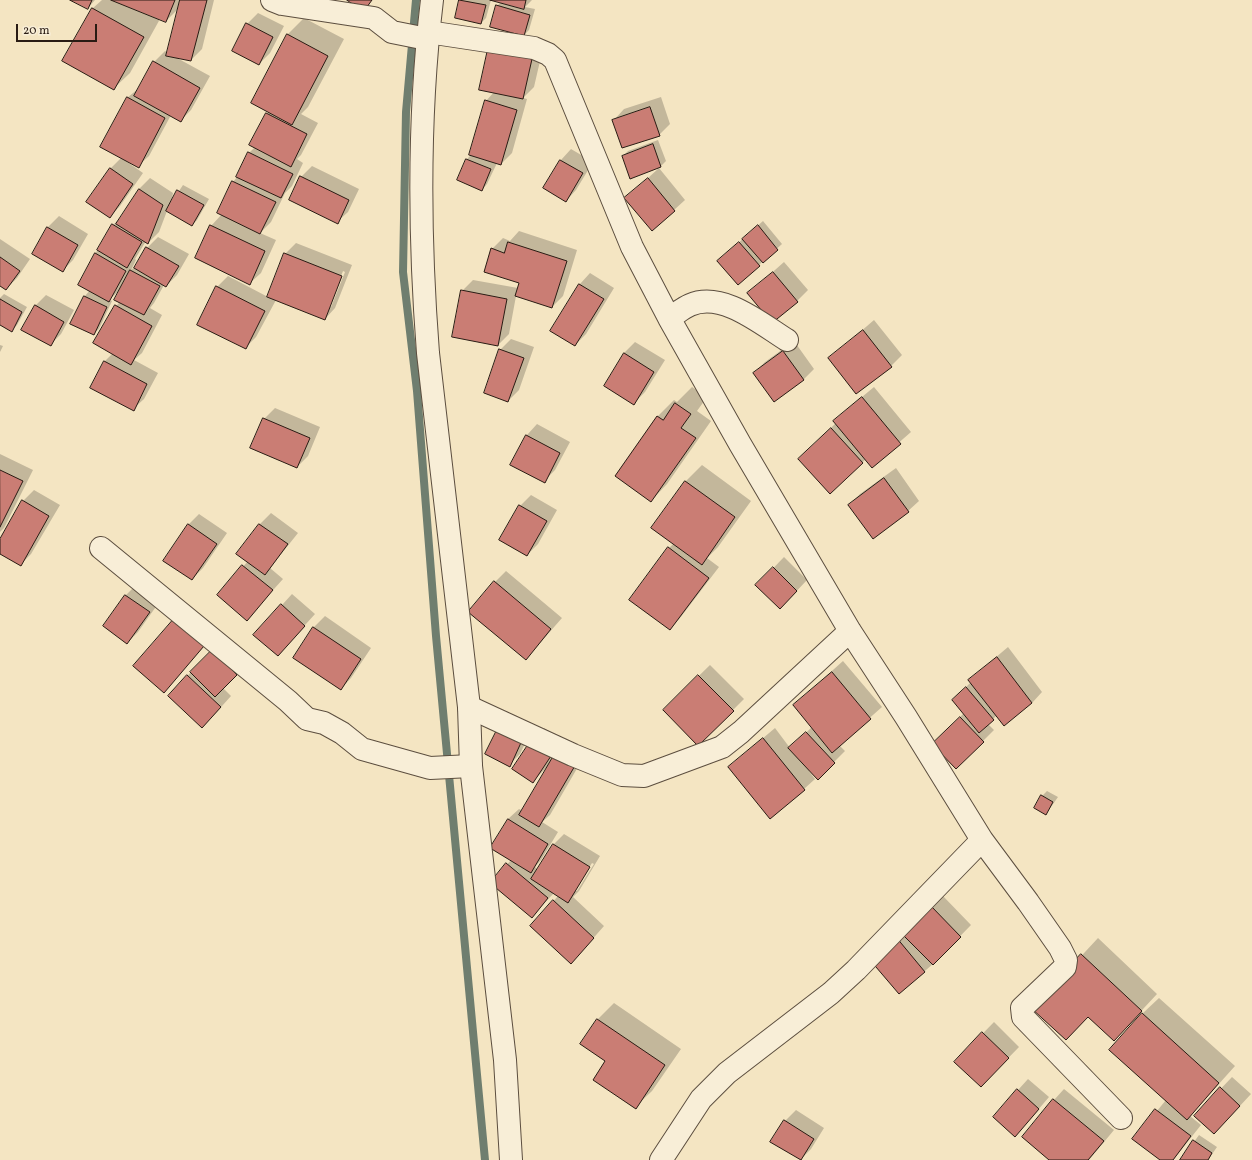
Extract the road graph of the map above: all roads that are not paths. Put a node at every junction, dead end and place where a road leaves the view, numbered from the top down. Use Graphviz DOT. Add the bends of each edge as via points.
graph roads {
  1 [pos="272,0"];
  2 [pos="432,0"];
  3 [pos="424,36"];
  4 [pos="669,318"];
  5 [pos="787,340"];
  6 [pos="101,548"];
  7 [pos="850,631"];
  8 [pos="469,707"];
  9 [pos="465,766"];
  10 [pos="982,840"];
  11 [pos="1121,1118"];
  12 [pos="511,1160"];
  13 [pos="661,1160"];
  1 -- 3 [label="street" via="282,4 374,18 392,32"];
  2 -- 3 [label="street"];
  3 -- 4 [label="street" via="534,48 555,60 632,246"];
  3 -- 8 [label="street" via="424,297 428,353"];
  4 -- 5 [label="street" via="690,305 714,301 730,305"];
  4 -- 7 [label="street"];
  6 -- 9 [label="street" via="307,719 342,733 362,749 430,768"];
  7 -- 8 [label="street" via="722,747 644,776 622,775"];
  7 -- 10 [label="street"];
  8 -- 9 [label="street"];
  9 -- 12 [label="street" via="505,1060"];
  10 -- 11 [label="street" via="1028,902 1066,960 1065,967 1058,976 1022,1008 1023,1017"];
  10 -- 13 [label="street" via="831,993 727,1073 701,1099"];
}
